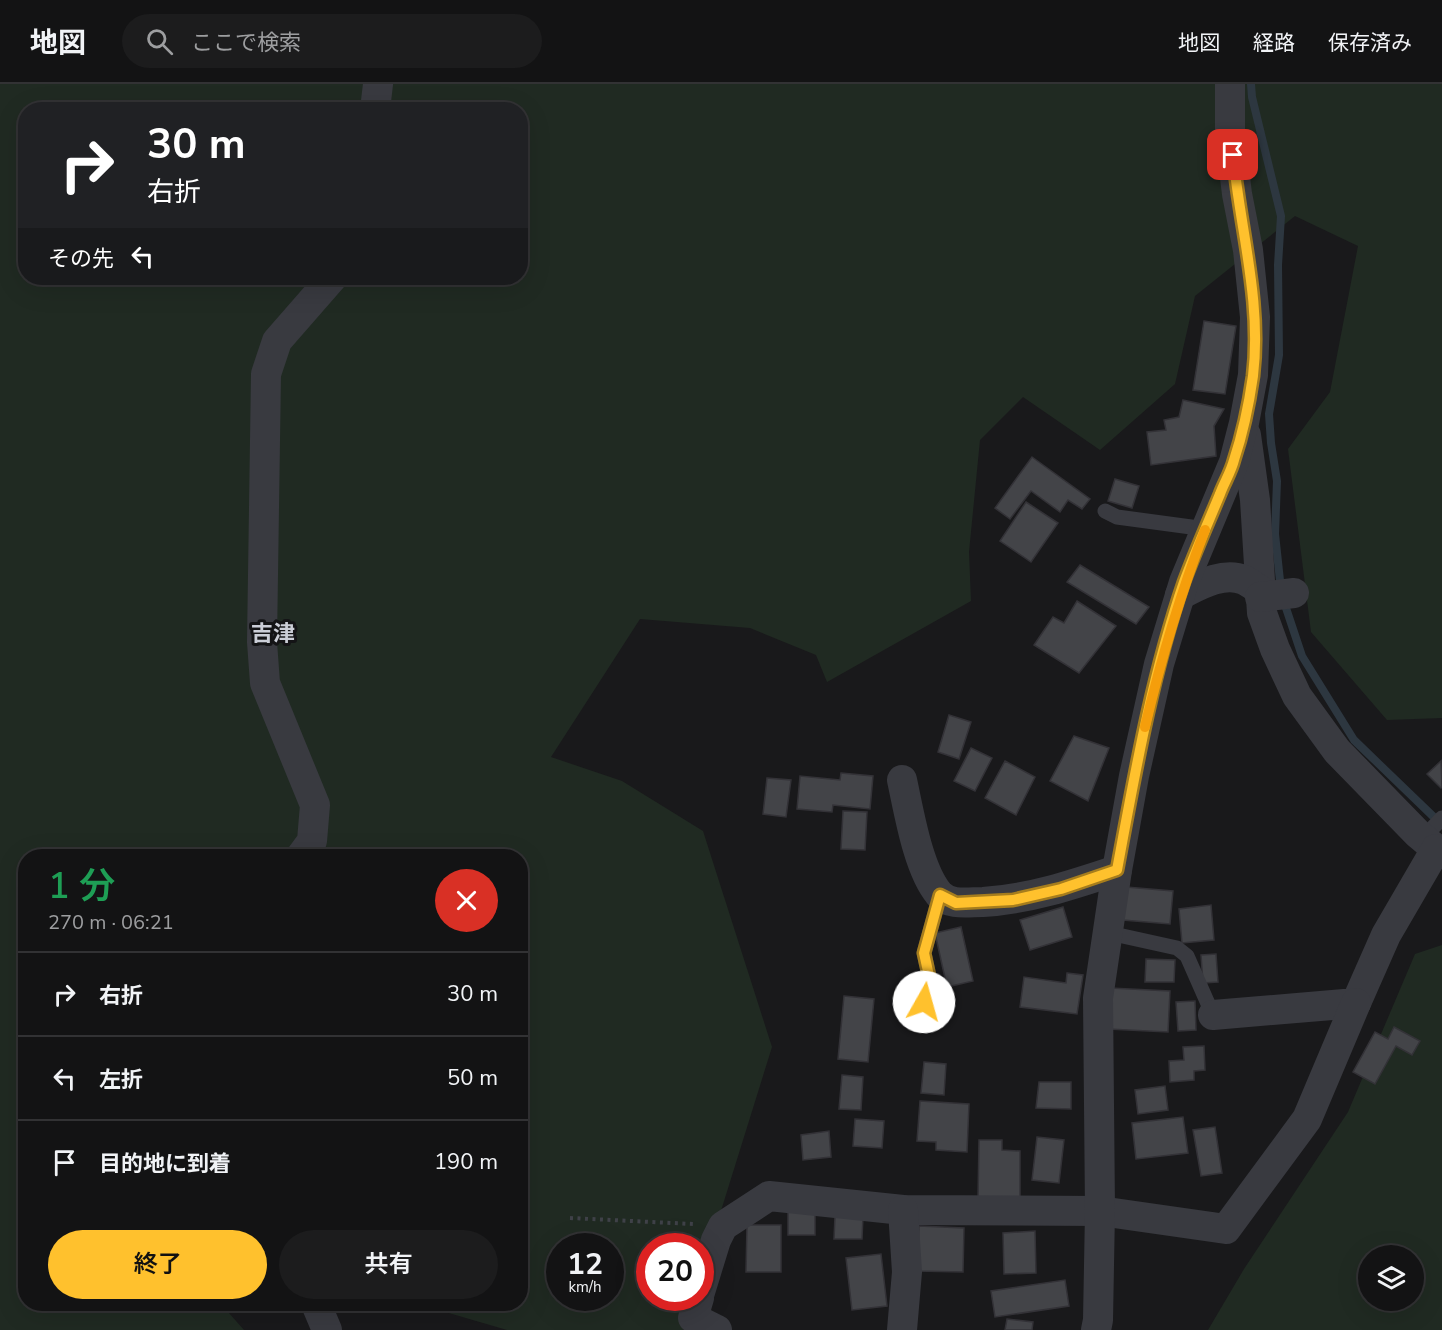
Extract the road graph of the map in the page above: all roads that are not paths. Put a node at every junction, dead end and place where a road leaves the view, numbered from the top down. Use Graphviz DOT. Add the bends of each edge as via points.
graph roads {
  1 [pos="378,84"];
  2 [pos="1230,84"];
  3 [pos="376,102"];
  4 [pos="326,285"];
  5 [pos="1244,423"];
  6 [pos="1105,510"];
  7 [pos="1206,529"];
  8 [pos="1294,592"];
  9 [pos="1260,594"];
  10 [pos="1180,595"];
  11 [pos="902,780"];
  12 [pos="1436,840"];
  13 [pos="306,849"];
  14 [pos="1117,870"];
  15 [pos="940,895"];
  16 [pos="1109,933"];
  17 [pos="924,1002"];
  18 [pos="1356,1003"];
  19 [pos="1214,1015"];
  20 [pos="903,1210"];
  21 [pos="1100,1211"];
  22 [pos="714,1246"];
  23 [pos="319,1311"];
  24 [pos="695,1311"];
  25 [pos="327,1330"];
  26 [pos="717,1330"];
  27 [pos="902,1330"];
  28 [pos="1096,1330"];
  1 -- 3 [label="street"];
  2 -- 5 [label="street" via="1237,194 1255,317 1253,375"];
  4 -- 13 [label="street" via="277,340 266,374 262,642 266,683 315,805 312,841"];
  5 -- 7 [label="street" via="1234,462"];
  5 -- 9 [label="street" via="1255,500"];
  6 -- 7 [label="lane" via="1117,517"];
  7 -- 10 [label="street"];
  8 -- 9 [label="street"];
  9 -- 10 [label="street" via="1242,579 1228,578"];
  9 -- 12 [label="street" via="1262,613 1275,649 1297,696 1337,751"];
  10 -- 14 [label="street" via="1134,776"];
  11 -- 15 [label="street" via="917,847"];
  12 -- 18 [label="street" via="1386,935"];
  14 -- 15 [label="street" via="1013,900 956,903"];
  14 -- 16 [label="street"];
  15 -- 17 [label="lane" via="924,953 929,976"];
  16 -- 19 [label="lane" via="1177,948 1187,956"];
  16 -- 21 [label="street" via="1098,998"];
  18 -- 19 [label="street"];
  18 -- 21 [label="street" via="1307,1119 1226,1228"];
  20 -- 21 [label="street"];
  20 -- 22 [label="street" via="769,1196 723,1226"];
  20 -- 27 [label="street" via="907,1272"];
  21 -- 28 [label="street"];
  23 -- 25 [label="street"];
  24 -- 26 [label="street" via="693,1318"];
}
